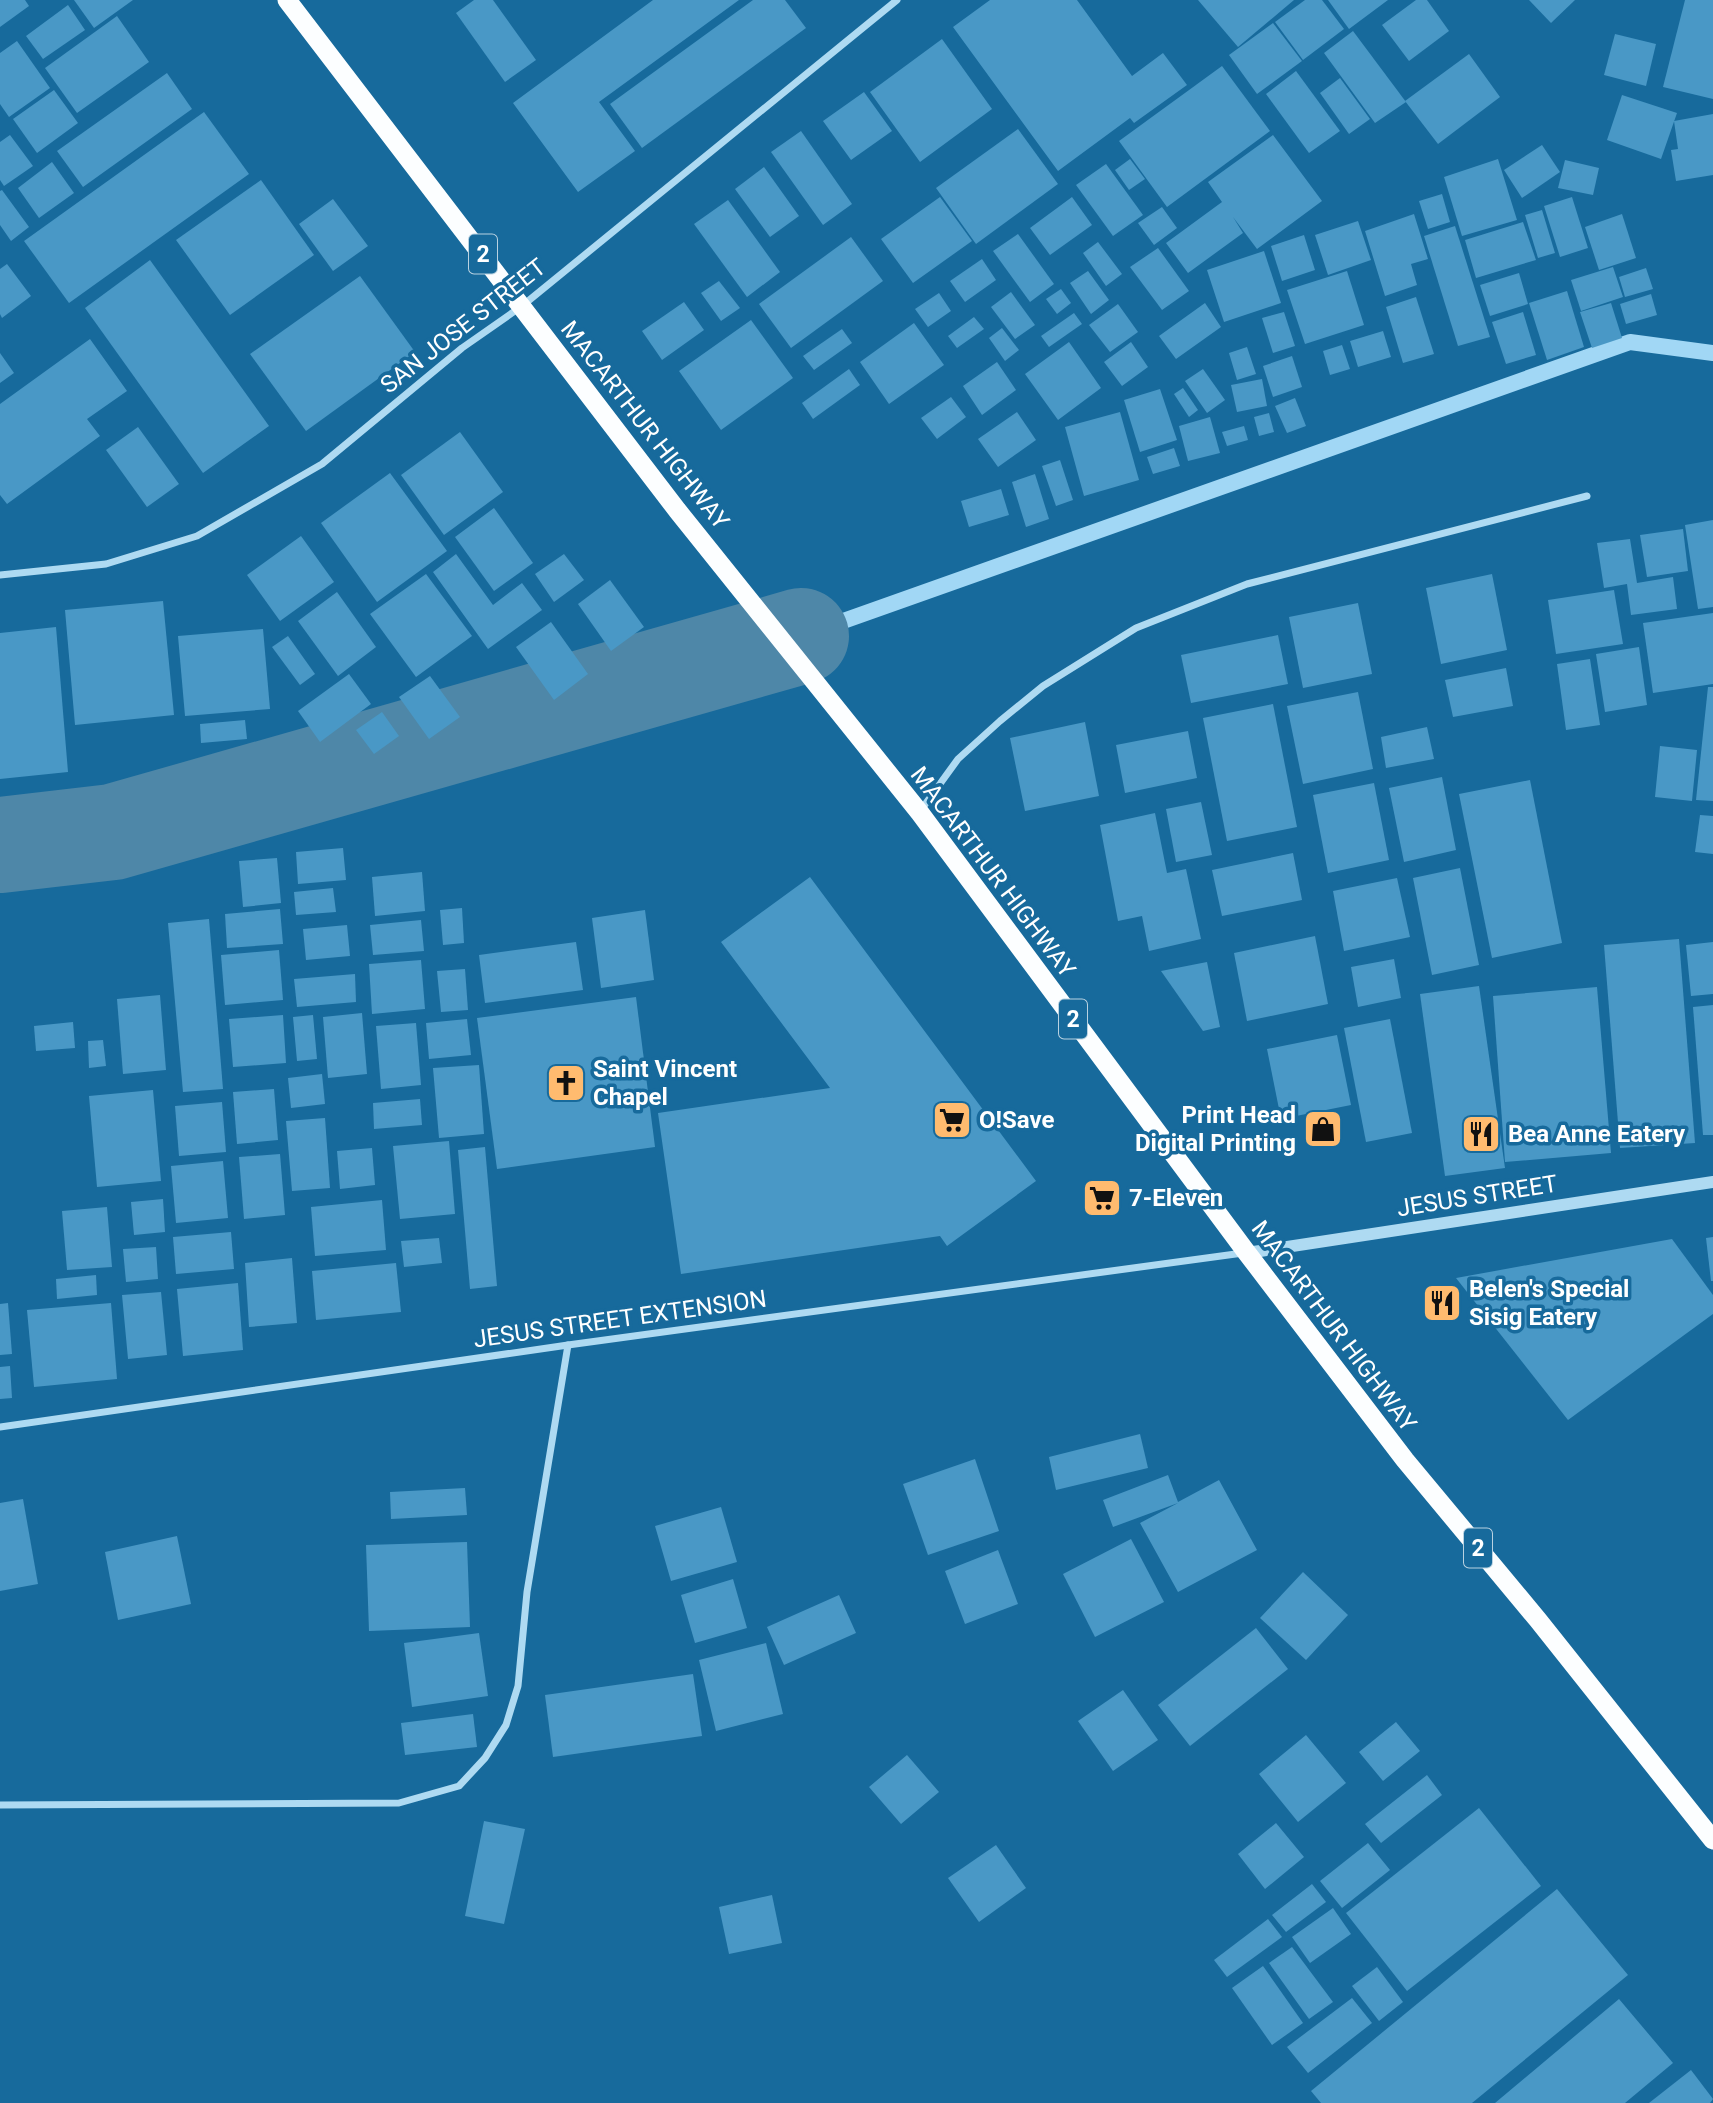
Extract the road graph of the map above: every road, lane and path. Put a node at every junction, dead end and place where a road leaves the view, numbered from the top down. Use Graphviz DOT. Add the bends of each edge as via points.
graph roads {
  1 [pos="287,0"];
  2 [pos="897,0"];
  3 [pos="522,306"];
  4 [pos="1587,496"];
  5 [pos="0,575"];
  6 [pos="920,813"];
  7 [pos="1713,1182"];
  8 [pos="1247,1253"];
  9 [pos="568,1345"];
  10 [pos="0,1427"];
  11 [pos="0,1805"];
  12 [pos="1713,1840"];
  1 -- 3 [label="highway, MACARTHUR HIGHWAY / 2"];
  2 -- 3 [label="street, SAN JOSE STREET"];
  3 -- 5 [label="street, SAN JOSE STREET" via="462,348 322,464 197,536 106,564"];
  3 -- 6 [label="highway, MACARTHUR HIGHWAY / 2" via="677,510"];
  4 -- 6 [label="street" via="1247,584 1136,628 1043,687 1000,721 958,759"];
  6 -- 8 [label="highway, MACARTHUR HIGHWAY / 2"];
  7 -- 8 [label="street, JESUS STREET"];
  8 -- 9 [label="street, JESUS STREET EXTENSION"];
  8 -- 12 [label="highway, MACARTHUR HIGHWAY / 2" via="1405,1460"];
  9 -- 10 [label="street, JESUS STREET EXTENSION"];
  9 -- 11 [label="street" via="527,1592 518,1686 506,1725 485,1758 459,1786 399,1803"];
}
